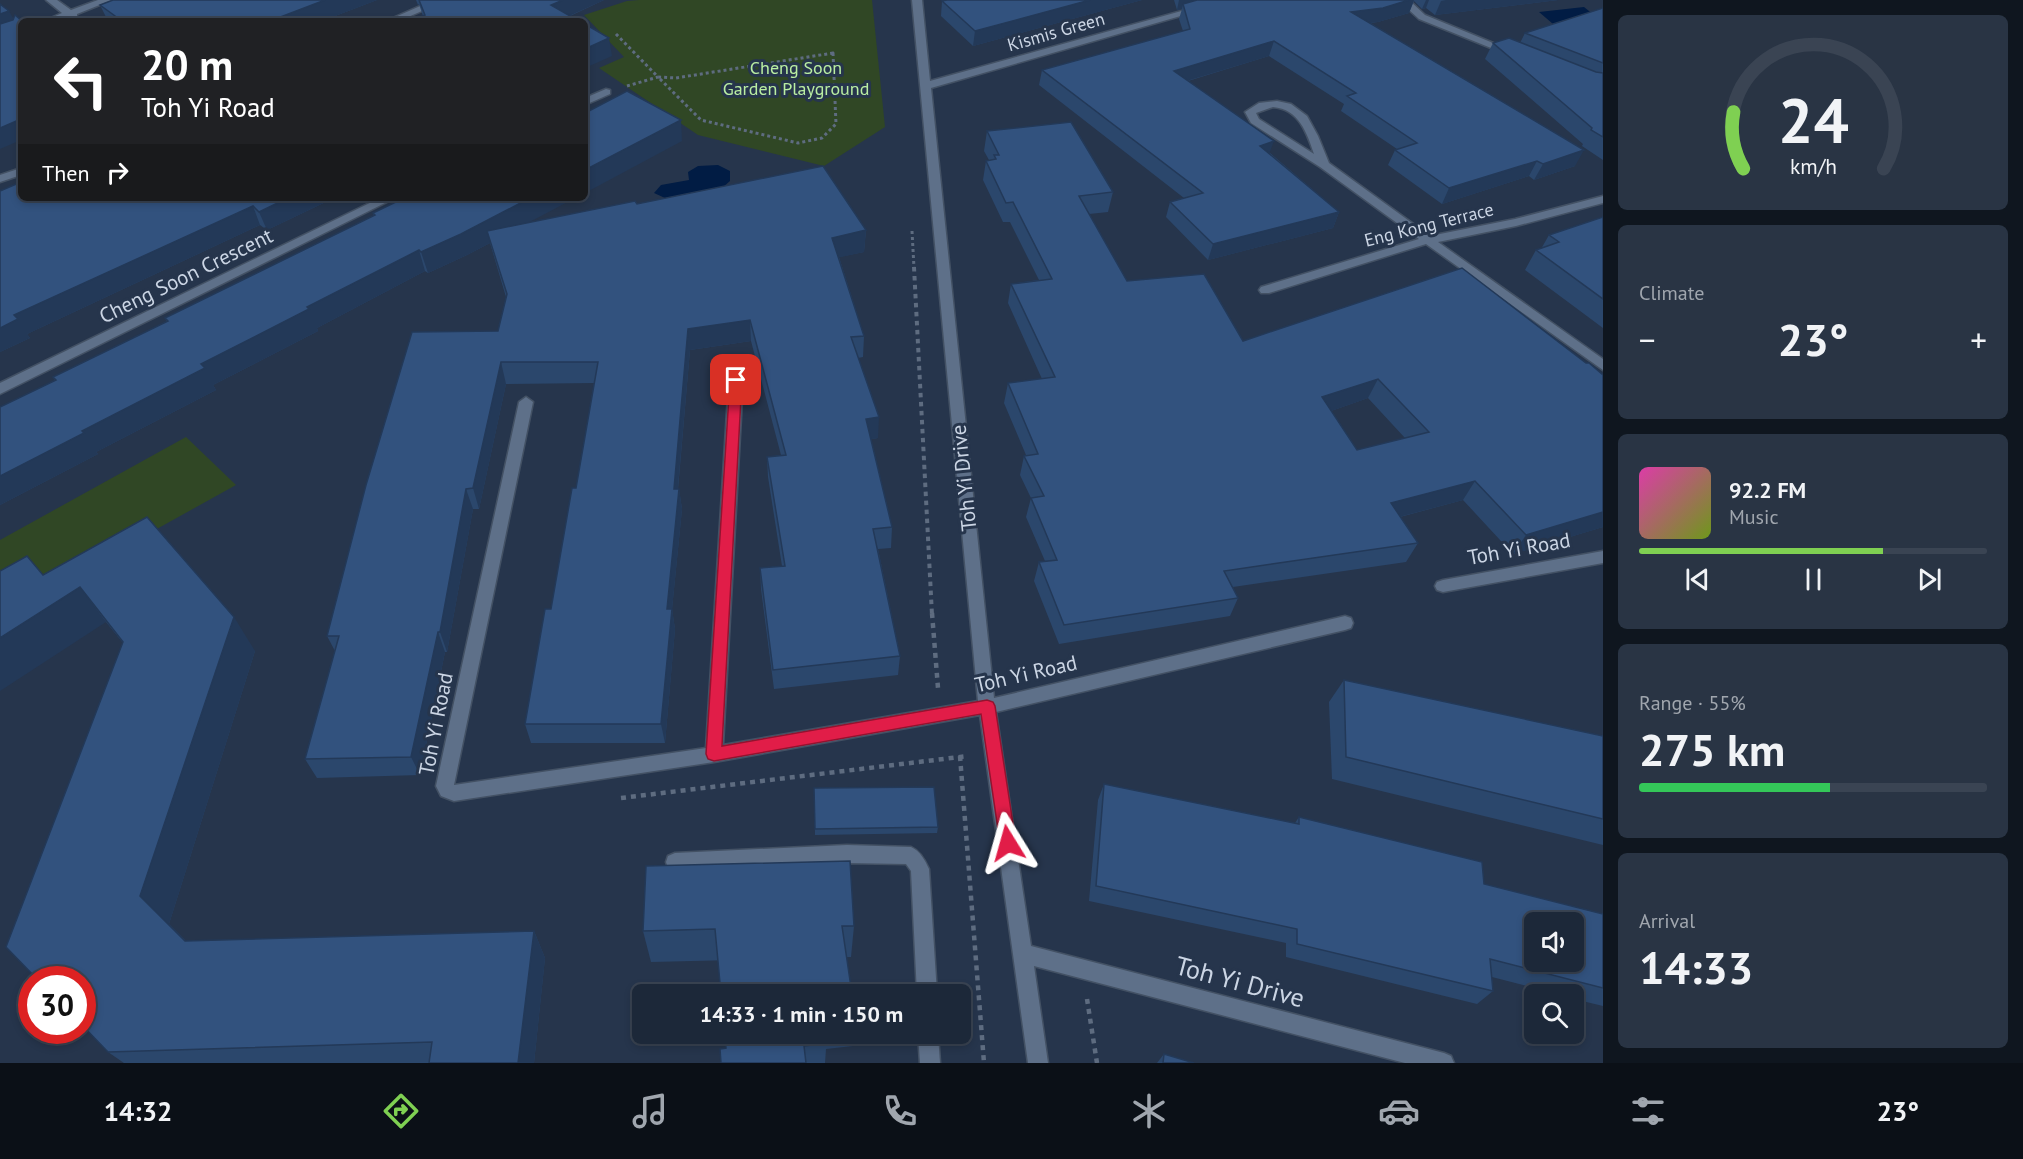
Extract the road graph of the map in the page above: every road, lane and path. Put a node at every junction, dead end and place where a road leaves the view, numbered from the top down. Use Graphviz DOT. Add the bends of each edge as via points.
graph roads {
  1 [pos="51,0"];
  2 [pos="107,0"];
  3 [pos="442,0"];
  4 [pos="917,0"];
  5 [pos="1231,0"];
  6 [pos="1403,0"];
  7 [pos="69,14"];
  8 [pos="58,18"];
  9 [pos="75,18"];
  10 [pos="398,18"];
  11 [pos="616,34"];
  12 [pos="1518,55"];
  13 [pos="658,77"];
  14 [pos="675,78"];
  15 [pos="665,85"];
  16 [pos="925,86"];
  17 [pos="606,92"];
  18 [pos="588,101"];
  19 [pos="1324,165"];
  20 [pos="18,172"];
  21 [pos="0,179"];
  22 [pos="1603,199"];
  23 [pos="383,201"];
  24 [pos="911,220"];
  25 [pos="1428,240"];
  26 [pos="1265,290"];
  27 [pos="1603,366"];
  28 [pos="736,380"];
  29 [pos="0,389"];
  30 [pos="526,402"];
  31 [pos="1603,557"];
  32 [pos="1443,586"];
  33 [pos="1345,623"];
  34 [pos="987,706"];
  35 [pos="940,715"];
  36 [pos="714,754"];
  37 [pos="996,754"];
  38 [pos="960,756"];
  39 [pos="618,799"];
  40 [pos="675,862"];
  41 [pos="1023,954"];
  42 [pos="1082,969"];
  43 [pos="926,984"];
  44 [pos="929,1044"];
  45 [pos="930,1063"];
  46 [pos="984,1063"];
  47 [pos="1038,1063"];
  48 [pos="1096,1063"];
  49 [pos="1444,1063"];
  1 -- 7 [label="street"];
  2 -- 7 [label="street"];
  3 -- 10 [label="street"];
  4 -- 16 [label="street, Toh Yi Drive"];
  5 -- 16 [label="street, Kismis Green"];
  6 -- 12 [label="street" via="1422,17"];
  7 -- 8 [label="street"];
  7 -- 9 [label="street"];
  11 -- 13 [label="path"];
  13 -- 14 [label="path"];
  13 -- 15 [label="path"];
  13 -- 17 [label="path"];
  14 -- 15 [label="path"];
  14 -- 15 [label="path" via="833,53 836,124 815,142 791,143 701,120"];
  16 -- 34 [label="street, Toh Yi Drive"];
  17 -- 18 [label="street"];
  19 -- 19 [label="street" via="1255,121 1250,112 1264,104 1277,104 1301,113"];
  19 -- 25 [label="street"];
  20 -- 21 [label="street"];
  22 -- 25 [label="street, Eng Kong Terrace"];
  23 -- 29 [label="street, Cheng Soon Crescent"];
  24 -- 35 [label="path"];
  25 -- 26 [label="street, Eng Kong Terrace"];
  25 -- 27 [label="street"];
  28 -- 36 [label="street"];
  30 -- 36 [label="street, Toh Yi Road" via="447,790 454,793 491,789"];
  31 -- 32 [label="street, Toh Yi Road"];
  33 -- 34 [label="street, Toh Yi Road"];
  34 -- 35 [label="street, Toh Yi Road"];
  34 -- 37 [label="street, Toh Yi Drive"];
  35 -- 36 [label="street, Toh Yi Road"];
  37 -- 38 [label="path"];
  37 -- 41 [label="street, Toh Yi Drive"];
  38 -- 39 [label="path"];
  38 -- 46 [label="path"];
  40 -- 43 [label="street" via="847,854 911,856 920,869"];
  41 -- 42 [label="street, Toh Yi Drive"];
  41 -- 47 [label="street, Toh Yi Drive"];
  42 -- 48 [label="path"];
  42 -- 49 [label="street, Toh Yi Drive"];
  44 -- 45 [label="street"];
}
